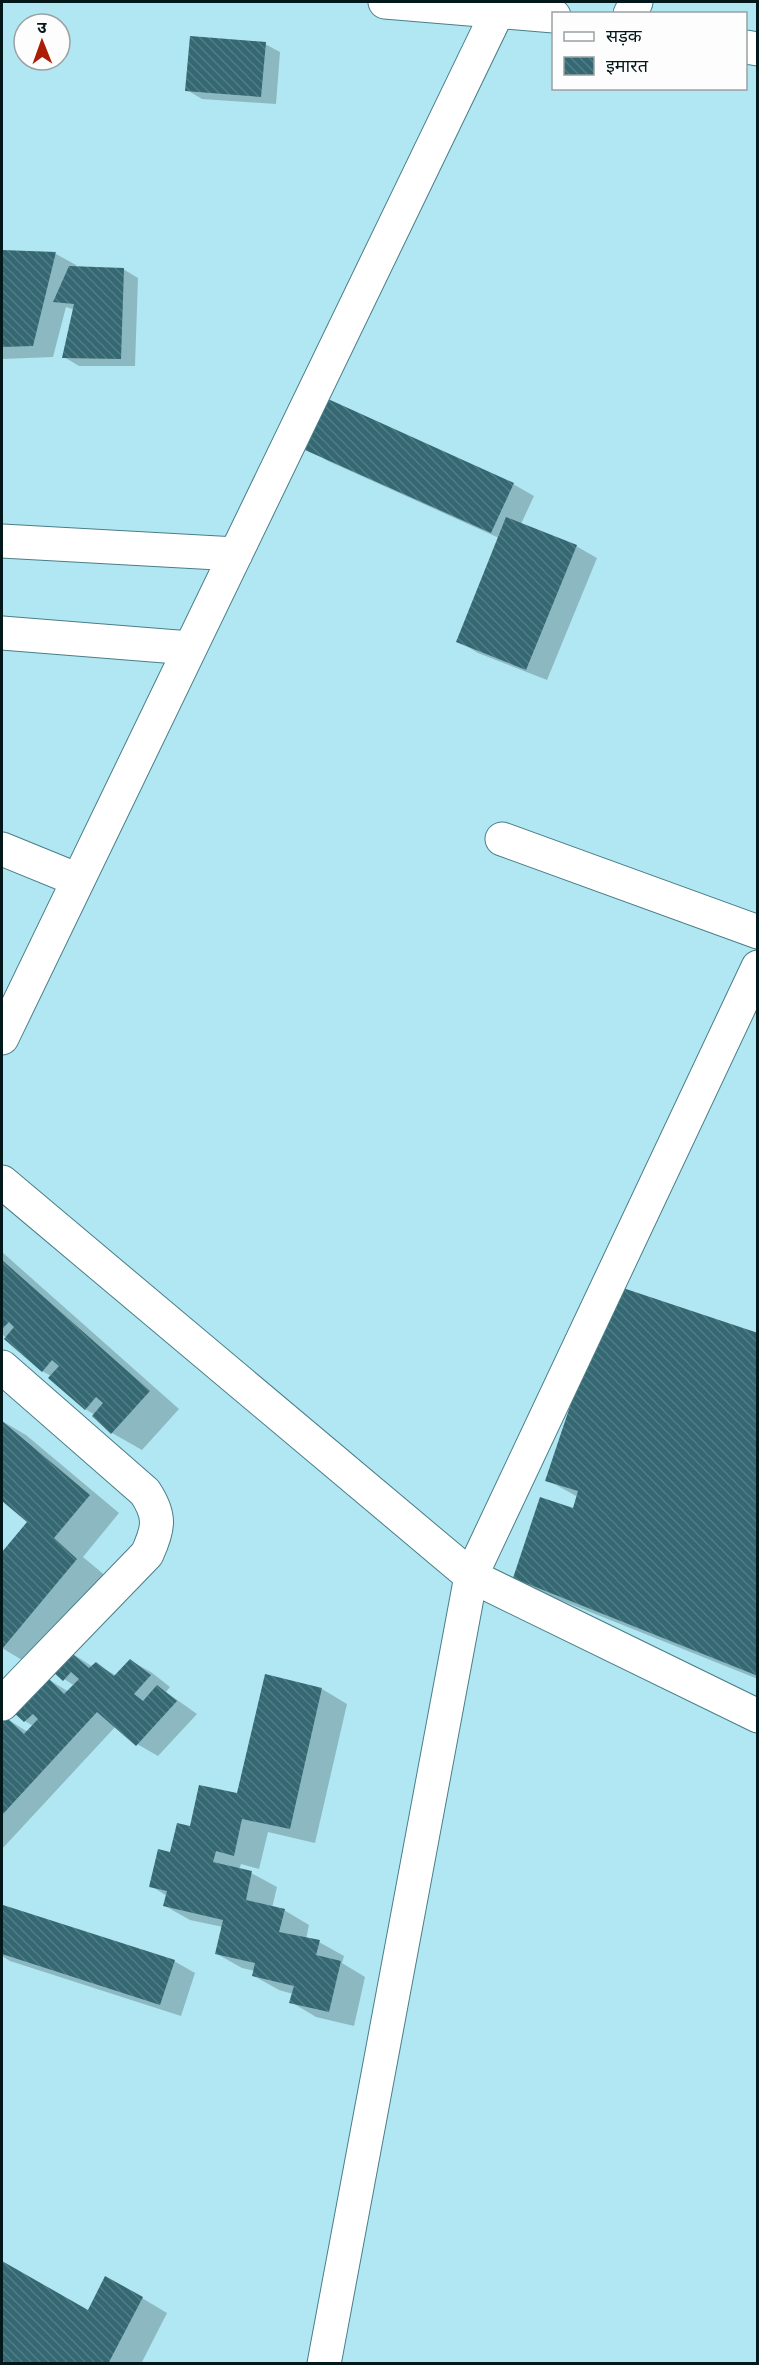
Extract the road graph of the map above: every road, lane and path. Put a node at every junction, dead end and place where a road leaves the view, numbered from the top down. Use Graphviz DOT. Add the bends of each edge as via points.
graph roads {
  1 [pos="385,2"];
  2 [pos="498,11"];
  3 [pos="552,16"];
  4 [pos="2,541"];
  5 [pos="236,554"];
  6 [pos="2,633"];
  7 [pos="190,648"];
  8 [pos="502,839"];
  9 [pos="2,849"];
  10 [pos="78,880"];
  11 [pos="758,932"];
  12 [pos="758,967"];
  13 [pos="2,1038"];
  14 [pos="2,1182"];
  15 [pos="2,1367"];
  16 [pos="471,1576"];
  17 [pos="2,1704"];
  18 [pos="758,1716"];
  19 [pos="324,2364"];
  1 -- 2 [label="street"];
  2 -- 3 [label="street"];
  2 -- 5 [label="street"];
  4 -- 5 [label="street"];
  5 -- 7 [label="street"];
  6 -- 7 [label="street"];
  7 -- 10 [label="street"];
  8 -- 11 [label="street"];
  9 -- 10 [label="street"];
  10 -- 13 [label="street"];
  12 -- 16 [label="street"];
  14 -- 16 [label="street"];
  15 -- 17 [label="street" via="145,1492 155,1507 158,1522 147,1554"];
  16 -- 18 [label="street"];
  16 -- 19 [label="street"];
}
